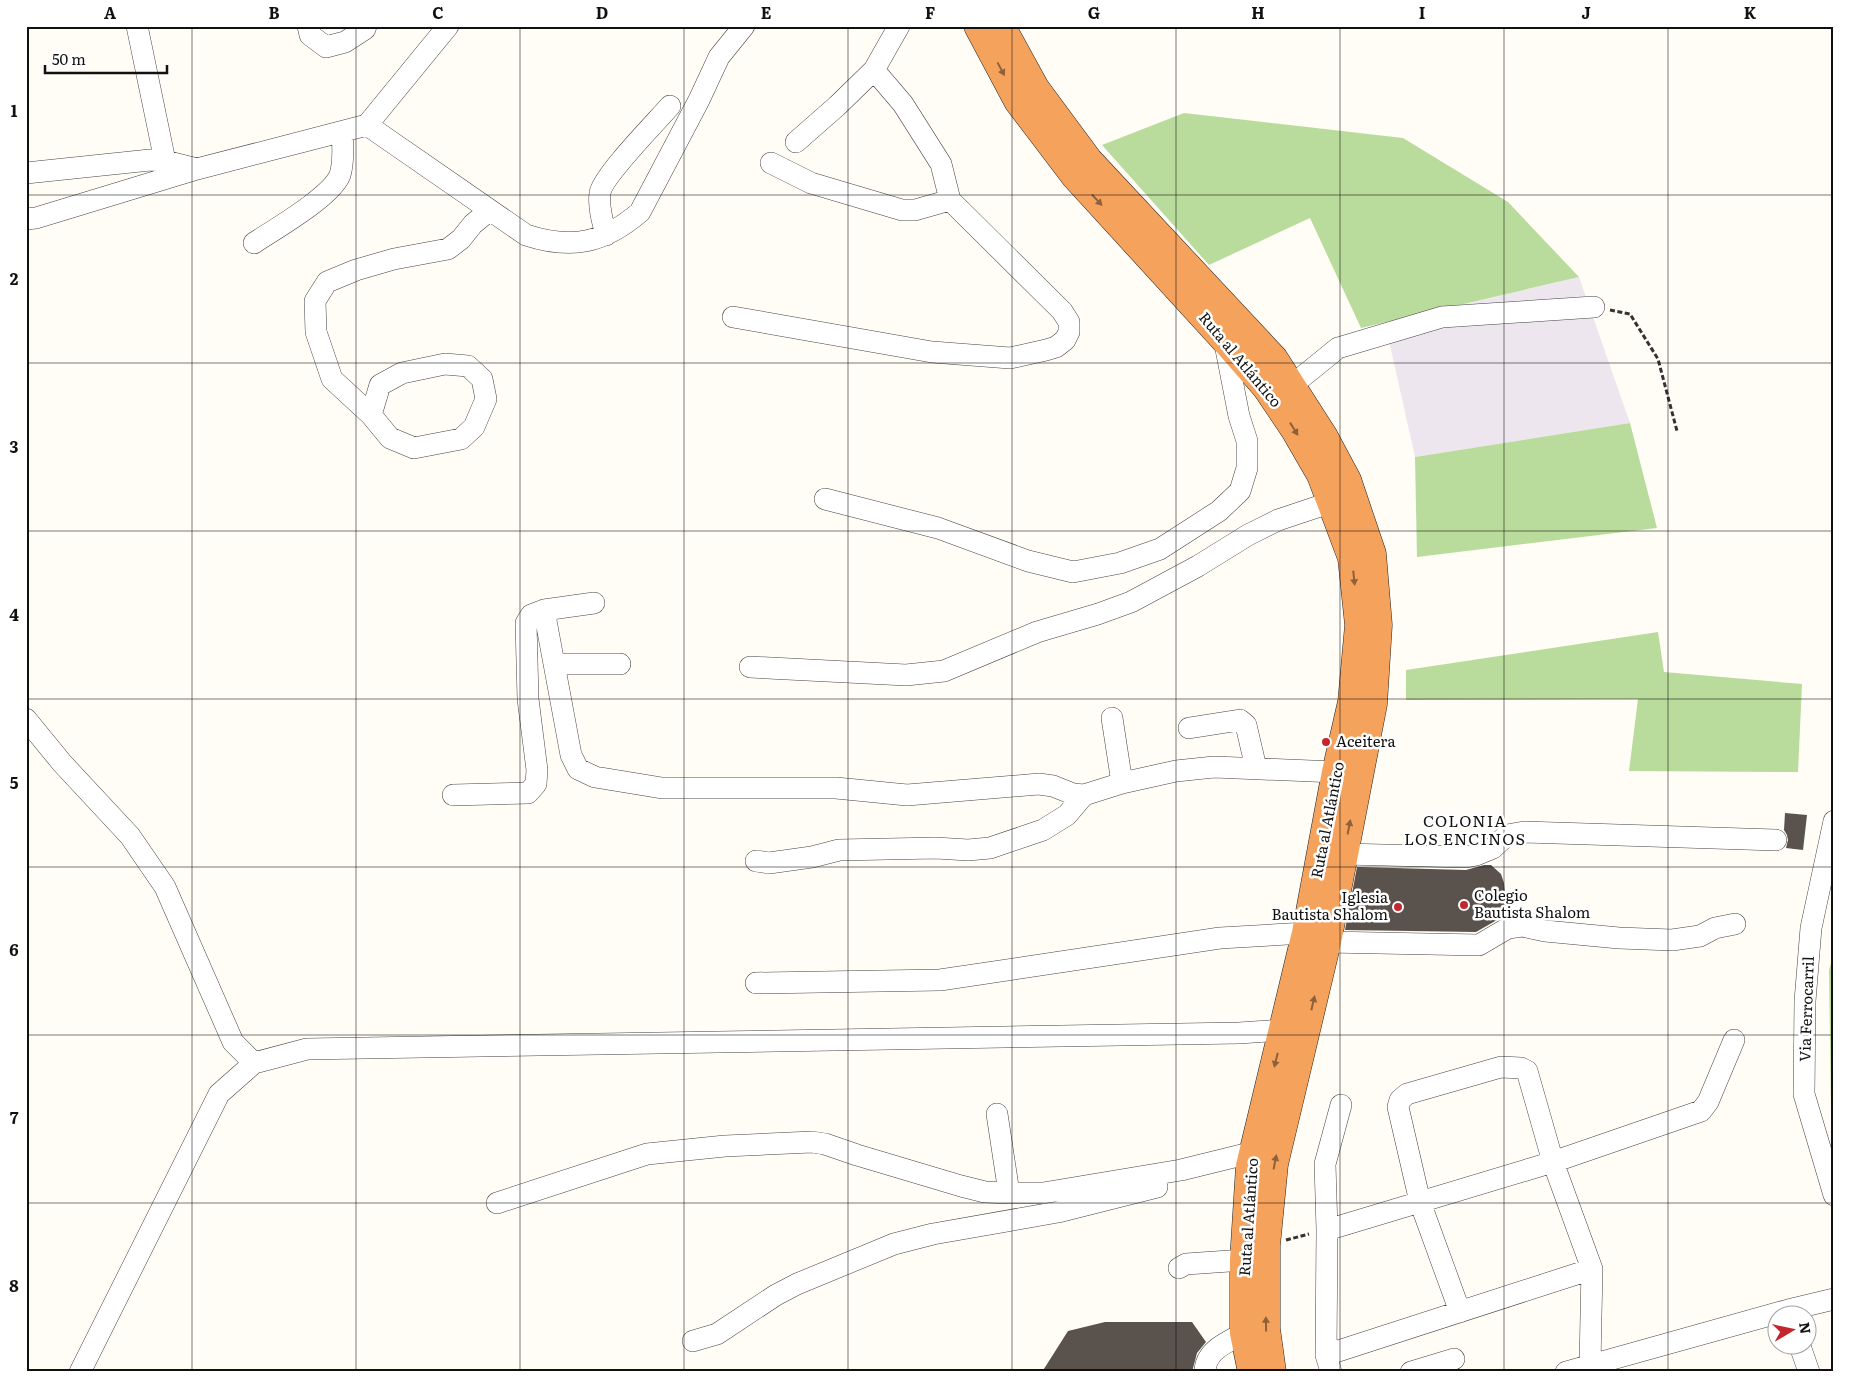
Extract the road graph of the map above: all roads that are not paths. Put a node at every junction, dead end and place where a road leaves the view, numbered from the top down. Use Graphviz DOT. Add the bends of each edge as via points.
graph roads {
  1 [pos="137,26"];
  2 [pos="308,26"];
  3 [pos="366,26"];
  4 [pos="448,26"];
  5 [pos="744,26"];
  6 [pos="899,26"];
  7 [pos="978,26"];
  8 [pos="1001,26"];
  9 [pos="874,70"];
  10 [pos="670,106"];
  11 [pos="368,125"];
  12 [pos="342,132"];
  13 [pos="796,142"];
  14 [pos="165,161"];
  15 [pos="771,163"];
  16 [pos="197,170"];
  17 [pos="26,173"];
  18 [pos="950,200"];
  19 [pos="490,210"];
  20 [pos="26,219"];
  21 [pos="606,235"];
  22 [pos="254,243"];
  23 [pos="1594,306"];
  24 [pos="733,317"];
  25 [pos="1224,339"];
  26 [pos="1291,386"];
  27 [pos="371,415"];
  28 [pos="825,499"];
  29 [pos="1332,502"];
  30 [pos="594,602"];
  31 [pos="544,610"];
  32 [pos="555,664"];
  33 [pos="620,664"];
  34 [pos="750,667"];
  35 [pos="1112,718"];
  36 [pos="26,719"];
  37 [pos="1189,728"];
  38 [pos="1256,768"];
  39 [pos="1336,772"];
  40 [pos="1122,783"];
  41 [pos="453,795"];
  42 [pos="1084,795"];
  43 [pos="1834,821"];
  44 [pos="1776,840"];
  45 [pos="1343,854"];
  46 [pos="756,860"];
  47 [pos="1736,924"];
  48 [pos="1317,937"];
  49 [pos="756,983"];
  50 [pos="1283,1030"];
  51 [pos="1734,1040"];
  52 [pos="254,1064"];
  53 [pos="1341,1104"];
  54 [pos="997,1114"];
  55 [pos="1252,1159"];
  56 [pos="1553,1162"];
  57 [pos="1009,1193"];
  58 [pos="1834,1195"];
  59 [pos="497,1202"];
  60 [pos="1420,1202"];
  61 [pos="1327,1230"];
  62 [pos="1244,1260"];
  63 [pos="1179,1268"];
  64 [pos="1592,1269"];
  65 [pos="1834,1299"];
  66 [pos="1812,1306"];
  67 [pos="1460,1312"];
  68 [pos="1768,1319"];
  69 [pos="1244,1332"];
  70 [pos="693,1341"];
  71 [pos="1803,1356"];
  72 [pos="1454,1359"];
  73 [pos="1328,1363"];
  74 [pos="1591,1368"];
  75 [pos="80,1372"];
  76 [pos="1205,1372"];
  77 [pos="1252,1372"];
  78 [pos="1272,1372"];
  79 [pos="1411,1372"];
  80 [pos="1566,1372"];
  81 [pos="1809,1372"];
  1 -- 14 [label="street"];
  2 -- 3 [label="street" via="310,34 326,47 345,42"];
  4 -- 11 [label="street"];
  5 -- 21 [label="street" via="719,57 640,212"];
  6 -- 9 [label="street"];
  7 -- 25 [label="highway, Ruta al Atlántico, one-way" via="1018,101 1075,176"];
  8 -- 26 [label="highway, Ruta al Atlántico" via="1035,88 1089,161 1274,359"];
  9 -- 13 [label="street"];
  9 -- 18 [label="street" via="903,104 941,164"];
  10 -- 21 [label="street" via="609,174 600,192"];
  11 -- 12 [label="street"];
  11 -- 19 [label="street"];
  12 -- 16 [label="street"];
  12 -- 22 [label="street" via="339,176 323,196"];
  14 -- 16 [label="street"];
  14 -- 17 [label="street"];
  15 -- 18 [label="street" via="811,183 902,210 915,210"];
  16 -- 20 [label="street"];
  18 -- 24 [label="street" via="1062,311 1069,322 1069,332 1056,347 1010,358 932,352"];
  19 -- 21 [label="street" via="526,235 546,241 566,244 587,242"];
  19 -- 27 [label="street" via="448,249 394,259 327,282 316,301 316,332 332,379"];
  23 -- 26 [label="street" via="1442,317 1338,348"];
  25 -- 28 [label="street" via="1247,441 1245,475 1240,491 1219,511 1160,549 1120,563 1073,572 1028,561 938,528"];
  25 -- 29 [label="highway, Ruta al Atlántico, one-way" via="1266,387 1321,475"];
  45 -- 26 [label="highway, Ruta al Atlántico, one-way" via="1373,704 1378,625 1372,554 1347,480"];
  27 -- 27 [label="street" via="390,438 414,448 461,439 474,427 486,399 482,379 468,366 444,364 402,373 380,385"];
  29 -- 34 [label="street" via="1286,517 1248,535 1131,602 1037,632 944,671 906,675"];
  29 -- 39 [label="highway, Ruta al Atlántico, one-way" via="1352,558 1359,626 1352,702"];
  30 -- 31 [label="street"];
  31 -- 32 [label="street"];
  31 -- 41 [label="street" via="531,615 526,623 528,699 536,784 528,793"];
  32 -- 33 [label="street"];
  32 -- 42 [label="street" via="571,755 578,769 594,777 662,788 836,788 907,795 1039,784"];
  35 -- 40 [label="street"];
  36 -- 52 [label="street" via="130,836 165,887 233,1042"];
  37 -- 38 [label="street" via="1240,720 1246,725"];
  38 -- 39 [label="street"];
  38 -- 40 [label="street" via="1214,767 1176,771"];
  39 -- 48 [label="highway, Ruta al Atlántico"];
  40 -- 42 [label="street"];
  42 -- 46 [label="street" via="1067,815 1043,830 990,848 839,850 769,863"];
  43 -- 58 [label="street, Via Ferrocarril" via="1811,928 1805,1001 1804,1094"];
  44 -- 45 [label="street" via="1524,832 1507,835 1493,848 1466,857"];
  45 -- 48 [label="highway, Ruta al Atlántico"];
  47 -- 48 [label="street" via="1715,928 1700,936 1672,940 1619,938 1522,926 1508,928 1479,945"];
  48 -- 49 [label="street" via="1220,938 940,980"];
  48 -- 50 [label="highway, Ruta al Atlántico"];
  78 -- 48 [label="highway, Ruta al Atlántico, one-way" via="1266,1329 1266,1245 1274,1164"];
  50 -- 52 [label="street" via="307,1049"];
  50 -- 55 [label="highway, Ruta al Atlántico, one-way"];
  51 -- 56 [label="street" via="1708,1102 1701,1111"];
  52 -- 75 [label="street" via="220,1094"];
  53 -- 61 [label="street" via="1325,1164"];
  54 -- 57 [label="street"];
  55 -- 57 [label="street" via="1043,1193"];
  55 -- 62 [label="highway, Ruta al Atlántico"];
  55 -- 70 [label="street" via="1182,1181 1051,1213 894,1244 797,1284 717,1334"];
  56 -- 60 [label="street"];
  56 -- 60 [label="street" via="1526,1071 1521,1068 1501,1067 1407,1094 1398,1107"];
  56 -- 64 [label="street"];
  57 -- 59 [label="street" via="961,1186 812,1142 647,1154"];
  60 -- 61 [label="street"];
  60 -- 67 [label="street"];
  61 -- 73 [label="street"];
  62 -- 63 [label="street" via="1186,1264"];
  62 -- 69 [label="highway, Ruta al Atlántico"];
  64 -- 67 [label="street"];
  64 -- 74 [label="street"];
  65 -- 66 [label="street"];
  67 -- 73 [label="street"];
  68 -- 74 [label="street"];
  69 -- 76 [label="street" via="1212,1352"];
  69 -- 77 [label="highway, Ruta al Atlántico"];
  71 -- 81 [label="street"];
  72 -- 79 [label="street"];
  74 -- 80 [label="street"];
}
